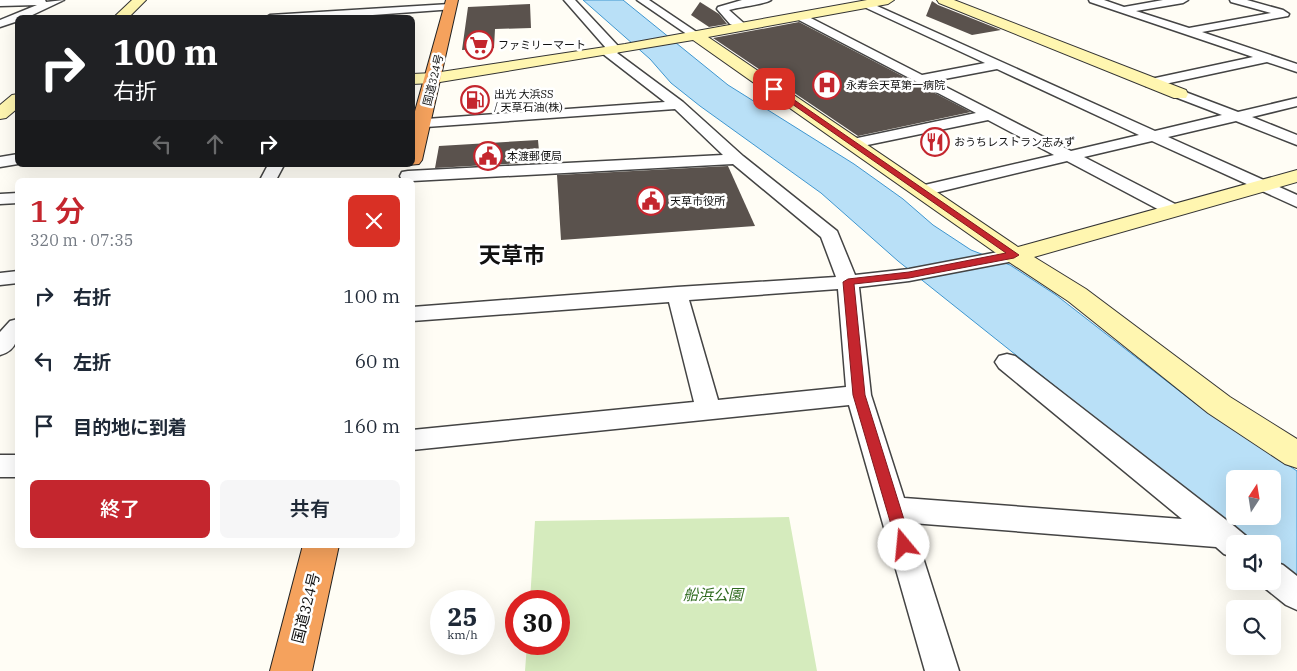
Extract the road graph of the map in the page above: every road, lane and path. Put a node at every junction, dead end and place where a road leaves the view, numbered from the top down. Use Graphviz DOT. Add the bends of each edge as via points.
graph roads {
  1 [pos="140,0"];
  2 [pos="569,0"];
  3 [pos="642,0"];
  4 [pos="766,0"];
  5 [pos="888,0"];
  6 [pos="943,0"];
  7 [pos="1094,0"];
  8 [pos="1183,0"];
  9 [pos="1235,0"];
  10 [pos="56,1"];
  11 [pos="869,2"];
  12 [pos="0,3"];
  13 [pos="451,3"];
  14 [pos="1124,10"];
  15 [pos="1284,14"];
  16 [pos="22,15"];
  17 [pos="122,15"];
  18 [pos="269,15"];
  19 [pos="799,16"];
  20 [pos="1297,17"];
  21 [pos="15,18"];
  22 [pos="0,24"];
  23 [pos="741,26"];
  24 [pos="15,28"];
  25 [pos="0,29"];
  26 [pos="1188,32"];
  27 [pos="687,36"];
  28 [pos="616,49"];
  29 [pos="1297,52"];
  30 [pos="1268,58"];
  31 [pos="998,65"];
  32 [pos="1297,68"];
  33 [pos="434,78"];
  34 [pos="415,79"];
  35 [pos="921,79"];
  36 [pos="1151,83"];
  37 [pos="1180,94"];
  38 [pos="12,101"];
  39 [pos="1297,102"];
  40 [pos="678,105"];
  41 [pos="0,114"];
  42 [pos="989,114"];
  43 [pos="1237,117"];
  44 [pos="417,124"];
  45 [pos="1154,136"];
  46 [pos="415,137"];
  47 [pos="1297,140"];
  48 [pos="853,143"];
  49 [pos="1069,156"];
  50 [pos="15,159"];
  51 [pos="737,159"];
  52 [pos="0,162"];
  53 [pos="410,170"];
  54 [pos="1297,176"];
  55 [pos="1261,186"];
  56 [pos="922,191"];
  57 [pos="15,198"];
  58 [pos="0,199"];
  59 [pos="1297,202"];
  60 [pos="1173,210"];
  61 [pos="1008,256"];
  62 [pos="15,277"];
  63 [pos="0,278"];
  64 [pos="848,282"];
  65 [pos="677,293"];
  66 [pos="415,314"];
  67 [pos="15,330"];
  68 [pos="0,347"];
  69 [pos="1007,362"];
  70 [pos="859,395"];
  71 [pos="708,410"];
  72 [pos="415,440"];
  73 [pos="1297,454"];
  74 [pos="0,466"];
  75 [pos="15,466"];
  76 [pos="893,509"];
  77 [pos="1226,538"];
  78 [pos="1226,540"];
  79 [pos="321,548"];
  80 [pos="1281,583"];
  81 [pos="1297,596"];
  82 [pos="291,671"];
  83 [pos="942,671"];
  1 -- 17 [label="street"];
  2 -- 28 [label="street"];
  3 -- 27 [label="street"];
  4 -- 23 [label="street" via="722,9"];
  5 -- 11 [label="street"];
  6 -- 36 [label="street"];
  7 -- 14 [label="street"];
  8 -- 14 [label="street"];
  9 -- 15 [label="street"];
  10 -- 12 [label="street"];
  10 -- 16 [label="street"];
  11 -- 19 [label="street"];
  11 -- 31 [label="street"];
  13 -- 18 [label="street"];
  13 -- 33 [label="highway, 国道324号"];
  14 -- 26 [label="street"];
  15 -- 20 [label="street"];
  15 -- 26 [label="street"];
  19 -- 23 [label="street"];
  19 -- 35 [label="street"];
  21 -- 22 [label="street"];
  23 -- 27 [label="street"];
  24 -- 25 [label="street"];
  26 -- 30 [label="street"];
  27 -- 28 [label="street"];
  27 -- 48 [label="street"];
  28 -- 33 [label="street"];
  28 -- 40 [label="street"];
  29 -- 30 [label="street"];
  30 -- 32 [label="street"];
  30 -- 36 [label="street"];
  31 -- 35 [label="street"];
  31 -- 45 [label="street"];
  33 -- 34 [label="street"];
  33 -- 44 [label="highway, 国道324号"];
  35 -- 42 [label="street"];
  36 -- 37 [label="street"];
  37 -- 43 [label="street"];
  38 -- 41 [label="street"];
  39 -- 43 [label="street"];
  40 -- 44 [label="street"];
  40 -- 51 [label="street"];
  42 -- 48 [label="street"];
  42 -- 49 [label="street"];
  43 -- 45 [label="street"];
  43 -- 47 [label="street"];
  44 -- 46 [label="highway, 国道324号"];
  45 -- 49 [label="street"];
  45 -- 55 [label="street"];
  48 -- 56 [label="street"];
  49 -- 56 [label="street"];
  49 -- 60 [label="street"];
  50 -- 52 [label="street"];
  51 -- 53 [label="street"];
  51 -- 64 [label="street" via="830,235"];
  54 -- 55 [label="street"];
  55 -- 59 [label="street"];
  55 -- 60 [label="street"];
  56 -- 61 [label="street"];
  57 -- 58 [label="street"];
  60 -- 61 [label="street"];
  61 -- 64 [label="street" via="909,275"];
  61 -- 73 [label="street" via="1077,295 1219,405"];
  62 -- 63 [label="street"];
  64 -- 65 [label="street"];
  64 -- 70 [label="street"];
  65 -- 66 [label="street"];
  65 -- 71 [label="street"];
  67 -- 68 [label="street"];
  69 -- 77 [label="street"];
  70 -- 71 [label="street"];
  70 -- 76 [label="street"];
  71 -- 72 [label="street"];
  74 -- 75 [label="street"];
  76 -- 78 [label="street"];
  76 -- 83 [label="street"];
  79 -- 82 [label="highway, 国道324号"];
  80 -- 81 [label="street"];
}
